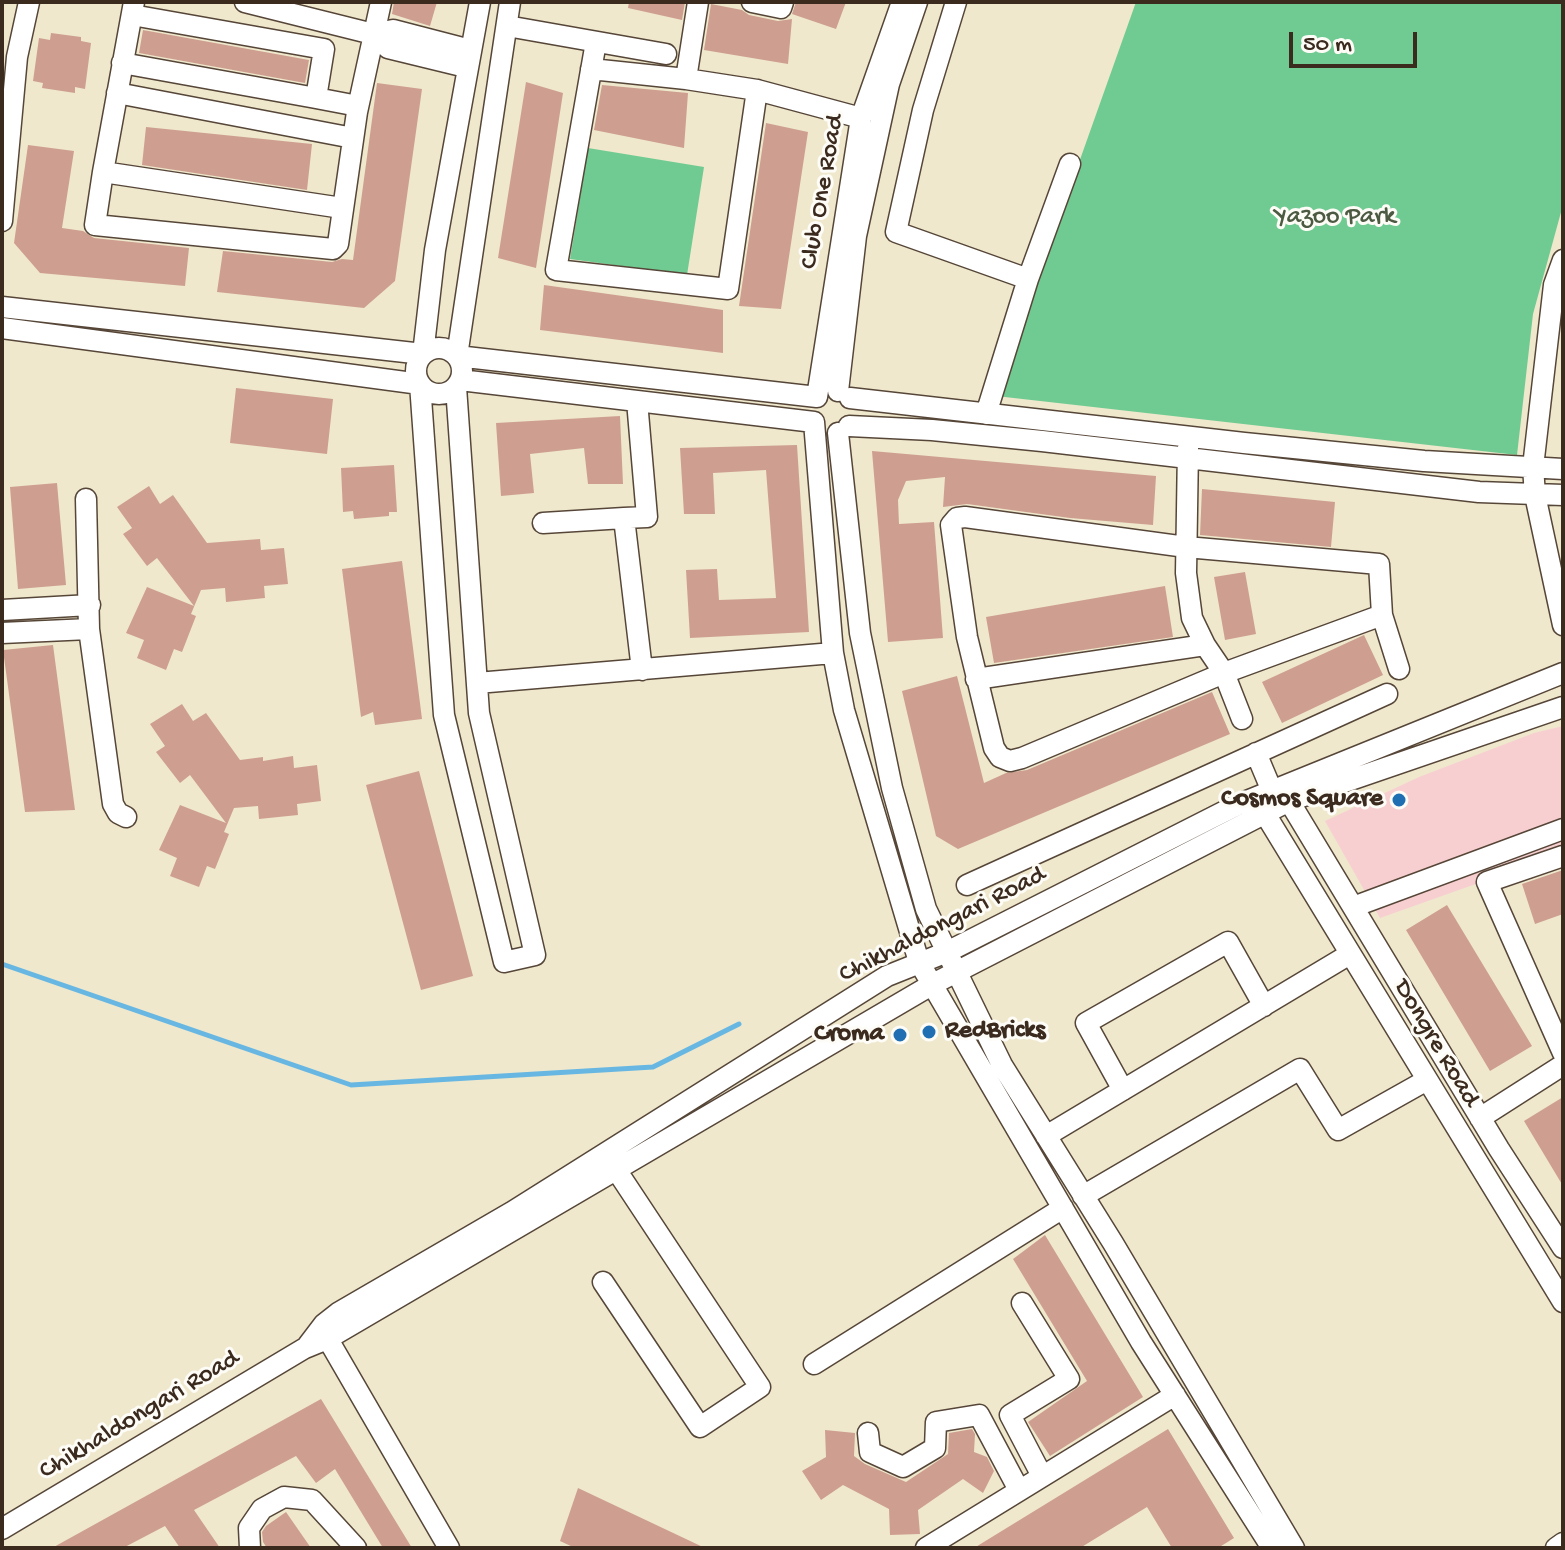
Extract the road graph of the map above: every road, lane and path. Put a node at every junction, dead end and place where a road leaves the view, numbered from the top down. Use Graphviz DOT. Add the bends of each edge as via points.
graph roads {
  1 [pos="29,2"];
  2 [pos="245,2"];
  3 [pos="381,2"];
  4 [pos="480,2"];
  5 [pos="510,2"];
  6 [pos="698,2"];
  7 [pos="752,2"];
  8 [pos="783,2"];
  9 [pos="902,2"];
  10 [pos="917,2"];
  11 [pos="956,2"];
  12 [pos="133,8"];
  13 [pos="507,26"];
  14 [pos="373,34"];
  15 [pos="596,42"];
  16 [pos="666,54"];
  17 [pos="10,56"];
  18 [pos="468,59"];
  19 [pos="122,63"];
  20 [pos="591,69"];
  21 [pos="686,79"];
  22 [pos="757,90"];
  23 [pos="117,93"];
  24 [pos="316,98"];
  25 [pos="358,106"];
  26 [pos="861,118"];
  27 [pos="353,138"];
  28 [pos="1070,164"];
  29 [pos="103,172"];
  30 [pos="342,208"];
  31 [pos="2,221"];
  32 [pos="1563,260"];
  33 [pos="1028,279"];
  34 [pos="2,307"];
  35 [pos="2,328"];
  36 [pos="423,354"];
  37 [pos="457,356"];
  38 [pos="458,383"];
  39 [pos="420,384"];
  40 [pos="844,394"];
  41 [pos="817,397"];
  42 [pos="637,401"];
  43 [pos="986,414"];
  44 [pos="814,422"];
  45 [pos="844,430"];
  46 [pos="1189,436"];
  47 [pos="1188,459"];
  48 [pos="1533,467"];
  49 [pos="1563,469"];
  50 [pos="1535,495"];
  51 [pos="1563,495"];
  52 [pos="86,499"];
  53 [pos="624,518"];
  54 [pos="543,523"];
  55 [pos="1186,547"];
  56 [pos="90,605"];
  57 [pos="2,610"];
  58 [pos="1382,615"];
  59 [pos="1563,625"];
  60 [pos="89,629"];
  61 [pos="2,633"];
  62 [pos="1205,645"];
  63 [pos="833,653"];
  64 [pos="1399,669"];
  65 [pos="642,670"];
  66 [pos="1224,673"];
  67 [pos="1563,673"];
  68 [pos="976,679"];
  69 [pos="477,683"];
  70 [pos="1387,694"];
  71 [pos="1563,707"];
  72 [pos="1242,719"];
  73 [pos="1256,753"];
  74 [pos="1281,796"];
  75 [pos="1264,812"];
  76 [pos="126,817"];
  77 [pos="1563,829"];
  78 [pos="1563,856"];
  79 [pos="967,885"];
  80 [pos="1353,907"];
  81 [pos="947,952"];
  82 [pos="1350,954"];
  83 [pos="919,962"];
  84 [pos="958,972"];
  85 [pos="933,984"];
  86 [pos="1264,1006"];
  87 [pos="1563,1053"];
  88 [pos="1563,1065"];
  89 [pos="1427,1080"];
  90 [pos="1123,1090"];
  91 [pos="1480,1118"];
  92 [pos="1046,1136"];
  93 [pos="617,1171"];
  94 [pos="1083,1196"];
  95 [pos="1063,1208"];
  96 [pos="1563,1248"];
  97 [pos="603,1282"];
  98 [pos="1563,1302"];
  99 [pos="1022,1303"];
  100 [pos="324,1334"];
  101 [pos="814,1364"];
  102 [pos="1175,1395"];
  103 [pos="868,1433"];
  104 [pos="1042,1476"];
  105 [pos="1019,1490"];
  106 [pos="2,1529"];
  107 [pos="1563,1543"];
  108 [pos="1270,1547"];
  109 [pos="250,1548"];
  110 [pos="356,1548"];
  111 [pos="449,1548"];
  112 [pos="926,1548"];
  113 [pos="1294,1548"];
  114 [pos="1556,1548"];
  1 -- 17 [label="street"];
  2 -- 14 [label="street"];
  3 -- 14 [label="street"];
  4 -- 18 [label="street"];
  5 -- 13 [label="street"];
  6 -- 21 [label="street"];
  7 -- 8 [label="street" via="781,8"];
  9 -- 26 [label="street, Club One Road"];
  10 -- 40 [label="street, Club One Road" via="889,84 856,236"];
  11 -- 33 [label="street" via="923,110 896,232"];
  12 -- 19 [label="street"];
  12 -- 24 [label="street" via="324,49"];
  13 -- 15 [label="street"];
  13 -- 37 [label="street"];
  14 -- 18 [label="street" via="388,48"];
  14 -- 25 [label="street"];
  15 -- 16 [label="street"];
  15 -- 20 [label="street"];
  17 -- 31 [label="street"];
  18 -- 36 [label="street"];
  19 -- 23 [label="street"];
  19 -- 24 [label="street"];
  20 -- 21 [label="street"];
  20 -- 22 [label="street" via="556,270 728,289"];
  21 -- 22 [label="street"];
  22 -- 26 [label="street"];
  23 -- 27 [label="street"];
  23 -- 29 [label="street"];
  24 -- 25 [label="street"];
  25 -- 27 [label="street"];
  26 -- 41 [label="street, Club One Road"];
  27 -- 30 [label="street"];
  28 -- 33 [label="street"];
  29 -- 30 [label="street"];
  29 -- 30 [label="street" via="95,225 325,250 338,244"];
  32 -- 48 [label="street" via="1554,285"];
  33 -- 43 [label="street"];
  34 -- 36 [label="street"];
  35 -- 39 [label="street"];
  36 -- 37 [label="street" via="437,348"];
  36 -- 39 [label="street" via="416,372"];
  37 -- 38 [label="street"];
  37 -- 41 [label="street"];
  38 -- 39 [label="street" via="437,394"];
  38 -- 42 [label="street"];
  38 -- 69 [label="street"];
  39 -- 69 [label="street" via="444,715 504,962 535,955 479,713"];
  40 -- 41 [label="street" via="824,392"];
  40 -- 43 [label="street"];
  40 -- 45 [label="street, Club One Road" via="854,412"];
  41 -- 44 [label="street, Club One Road"];
  42 -- 44 [label="street"];
  42 -- 53 [label="street" via="647,517"];
  43 -- 46 [label="street"];
  44 -- 45 [label="street" via="827,432"];
  44 -- 63 [label="street, Club One Road"];
  45 -- 47 [label="street" via="948,432"];
  45 -- 81 [label="street, Club One Road" via="860,633 892,788 926,909"];
  46 -- 47 [label="street"];
  46 -- 48 [label="street"];
  47 -- 50 [label="street"];
  47 -- 55 [label="street"];
  48 -- 49 [label="street"];
  48 -- 50 [label="street"];
  50 -- 51 [label="street"];
  50 -- 59 [label="street"];
  52 -- 56 [label="street"];
  53 -- 54 [label="street"];
  53 -- 65 [label="street"];
  55 -- 58 [label="street" via="1379,564"];
  55 -- 62 [label="street" via="1192,618"];
  55 -- 68 [label="street" via="957,518 951,525"];
  56 -- 57 [label="street"];
  56 -- 60 [label="street"];
  58 -- 64 [label="street"];
  58 -- 66 [label="street"];
  60 -- 61 [label="street"];
  60 -- 76 [label="street" via="113,804"];
  62 -- 66 [label="street"];
  62 -- 68 [label="street"];
  63 -- 65 [label="street"];
  63 -- 83 [label="street, Club One Road" via="844,710"];
  65 -- 69 [label="street"];
  66 -- 68 [label="street" via="1010,761 994,748"];
  66 -- 72 [label="street"];
  67 -- 74 [label="street, Chikhaldongari Road"];
  70 -- 73 [label="street"];
  71 -- 74 [label="street, Chikhaldongari Road"];
  73 -- 74 [label="street, Dongre Road"];
  73 -- 79 [label="street"];
  74 -- 75 [label="street, Chikhaldongari Road"];
  74 -- 80 [label="street, Dongre Road"];
  74 -- 81 [label="street, Chikhaldongari Road" via="1237,805"];
  75 -- 82 [label="street, Dongre Road"];
  75 -- 84 [label="street, Chikhaldongari Road"];
  77 -- 80 [label="street"];
  78 -- 87 [label="street" via="1487,882"];
  80 -- 91 [label="street, Dongre Road"];
  81 -- 83 [label="street, Chikhaldongari Road"];
  81 -- 84 [label="street, Club One Road"];
  82 -- 86 [label="street"];
  82 -- 89 [label="street, Dongre Road"];
  83 -- 85 [label="street, Club One Road"];
  83 -- 100 [label="street, Chikhaldongari Road" via="887,976 512,1212 338,1313"];
  84 -- 85 [label="street, Chikhaldongari Road"];
  84 -- 92 [label="street, Club One Road" via="1002,1065"];
  85 -- 93 [label="street, Chikhaldongari Road"];
  85 -- 95 [label="street, Club One Road"];
  86 -- 90 [label="street"];
  86 -- 90 [label="street" via="1228,942 1086,1023"];
  88 -- 91 [label="street"];
  89 -- 94 [label="street" via="1338,1130 1300,1069"];
  89 -- 98 [label="street, Dongre Road"];
  90 -- 92 [label="street"];
  91 -- 96 [label="street, Dongre Road"];
  92 -- 94 [label="street, Club One Road"];
  93 -- 97 [label="street" via="760,1387 700,1427"];
  93 -- 100 [label="street, Chikhaldongari Road"];
  94 -- 113 [label="street, Club One Road"];
  95 -- 101 [label="street"];
  95 -- 102 [label="street, Club One Road"];
  99 -- 104 [label="street" via="1069,1379 1010,1415"];
  100 -- 106 [label="street, Chikhaldongari Road"];
  100 -- 111 [label="street"];
  102 -- 104 [label="street"];
  102 -- 108 [label="street, Club One Road"];
  103 -- 105 [label="street" via="870,1452 903,1467 935,1448 936,1422 979,1415"];
  104 -- 105 [label="street"];
  105 -- 112 [label="street"];
  107 -- 114 [label="street"];
  109 -- 110 [label="street" via="249,1528 262,1509 284,1497 312,1500"];
}
